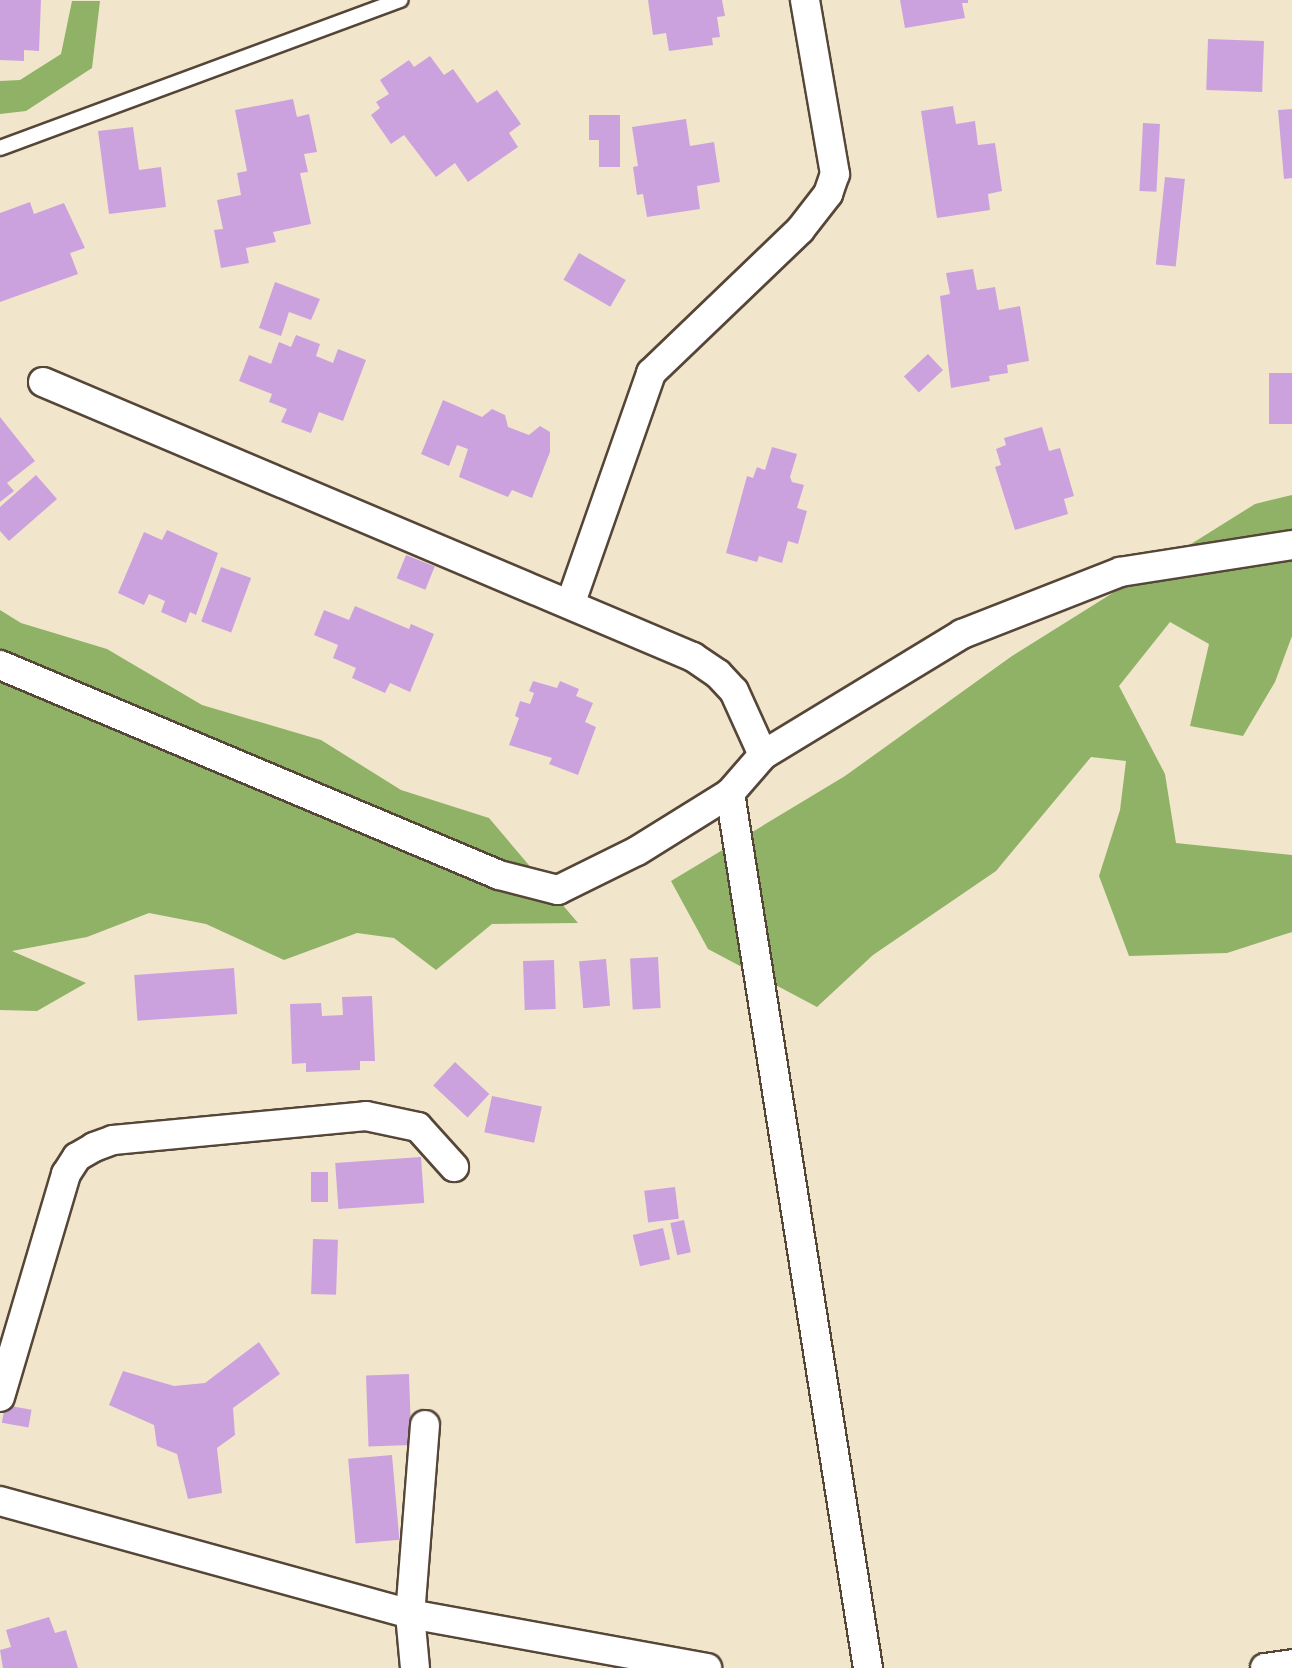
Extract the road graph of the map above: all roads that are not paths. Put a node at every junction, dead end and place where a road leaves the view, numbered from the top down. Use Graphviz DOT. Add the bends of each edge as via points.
graph roads {
  1 [pos="400,0"];
  2 [pos="805,0"];
  3 [pos="0,148"];
  4 [pos="43,382"];
  5 [pos="1292,545"];
  6 [pos="571,602"];
  7 [pos="0,665"];
  8 [pos="763,755"];
  9 [pos="730,793"];
  10 [pos="454,1167"];
  11 [pos="0,1397"];
  12 [pos="425,1425"];
  13 [pos="0,1501"];
  14 [pos="410,1614"];
  15 [pos="1292,1664"];
  16 [pos="415,1668"];
  17 [pos="707,1668"];
  18 [pos="868,1668"];
  19 [pos="1265,1668"];
  20 [pos="1270,1668"];
  1 -- 3 [label="lane"];
  2 -- 6 [label="street" via="835,174 828,194 800,230 651,373"];
  4 -- 6 [label="street"];
  5 -- 8 [label="street" via="1120,572 983,626 933,651"];
  6 -- 8 [label="street" via="693,657 718,674 734,691"];
  7 -- 9 [label="street" via="499,875 558,890 637,851"];
  8 -- 9 [label="street"];
  9 -- 18 [label="street"];
  10 -- 11 [label="street" via="418,1127 366,1116 113,1140 94,1147 77,1157 66,1174"];
  12 -- 14 [label="street"];
  13 -- 14 [label="street"];
  14 -- 16 [label="street"];
  14 -- 17 [label="street"];
  15 -- 20 [label="street"];
  19 -- 20 [label="street"];
}
